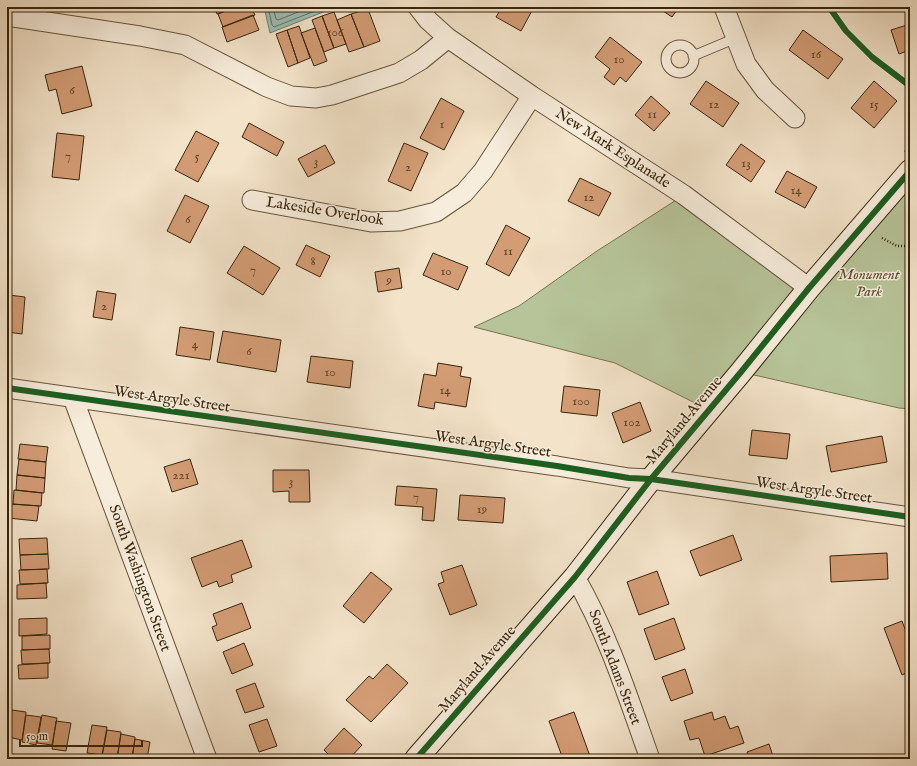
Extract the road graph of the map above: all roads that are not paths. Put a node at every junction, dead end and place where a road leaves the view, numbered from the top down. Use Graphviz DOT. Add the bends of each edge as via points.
graph roads {
  1 [pos="418,7"];
  2 [pos="724,7"];
  3 [pos="7,16"];
  4 [pos="448,38"];
  5 [pos="736,38"];
  6 [pos="693,56"];
  7 [pos="532,96"];
  8 [pos="795,118"];
  9 [pos="910,171"];
  10 [pos="252,200"];
  11 [pos="809,288"];
  12 [pos="7,388"];
  13 [pos="73,398"];
  14 [pos="650,479"];
  15 [pos="910,518"];
  16 [pos="575,577"];
  17 [pos="207,759"];
  18 [pos="416,759"];
  19 [pos="650,759"];
  1 -- 4 [label="street, New Mark Esplanade"];
  2 -- 5 [label="street"];
  3 -- 4 [label="street" via="185,45 267,87 291,96 316,98 399,73 421,60"];
  4 -- 7 [label="street, New Mark Esplanade"];
  5 -- 6 [label="lane"];
  5 -- 8 [label="street" via="746,64 765,90"];
  7 -- 10 [label="street, Lakeside Overlook" via="483,171 464,193 436,212 400,221 371,222"];
  7 -- 11 [label="street, New Mark Esplanade" via="684,195"];
  9 -- 11 [label="main road, Maryland Avenue"];
  11 -- 14 [label="main road, Maryland Avenue"];
  12 -- 13 [label="street, West Argyle Street"];
  13 -- 14 [label="street, West Argyle Street"];
  13 -- 17 [label="street, South Washington Street"];
  14 -- 15 [label="street, West Argyle Street"];
  14 -- 16 [label="main road, Maryland Avenue"];
  16 -- 18 [label="main road, Maryland Avenue"];
  16 -- 19 [label="street, South Adams Street" via="590,602 606,639"];
}
